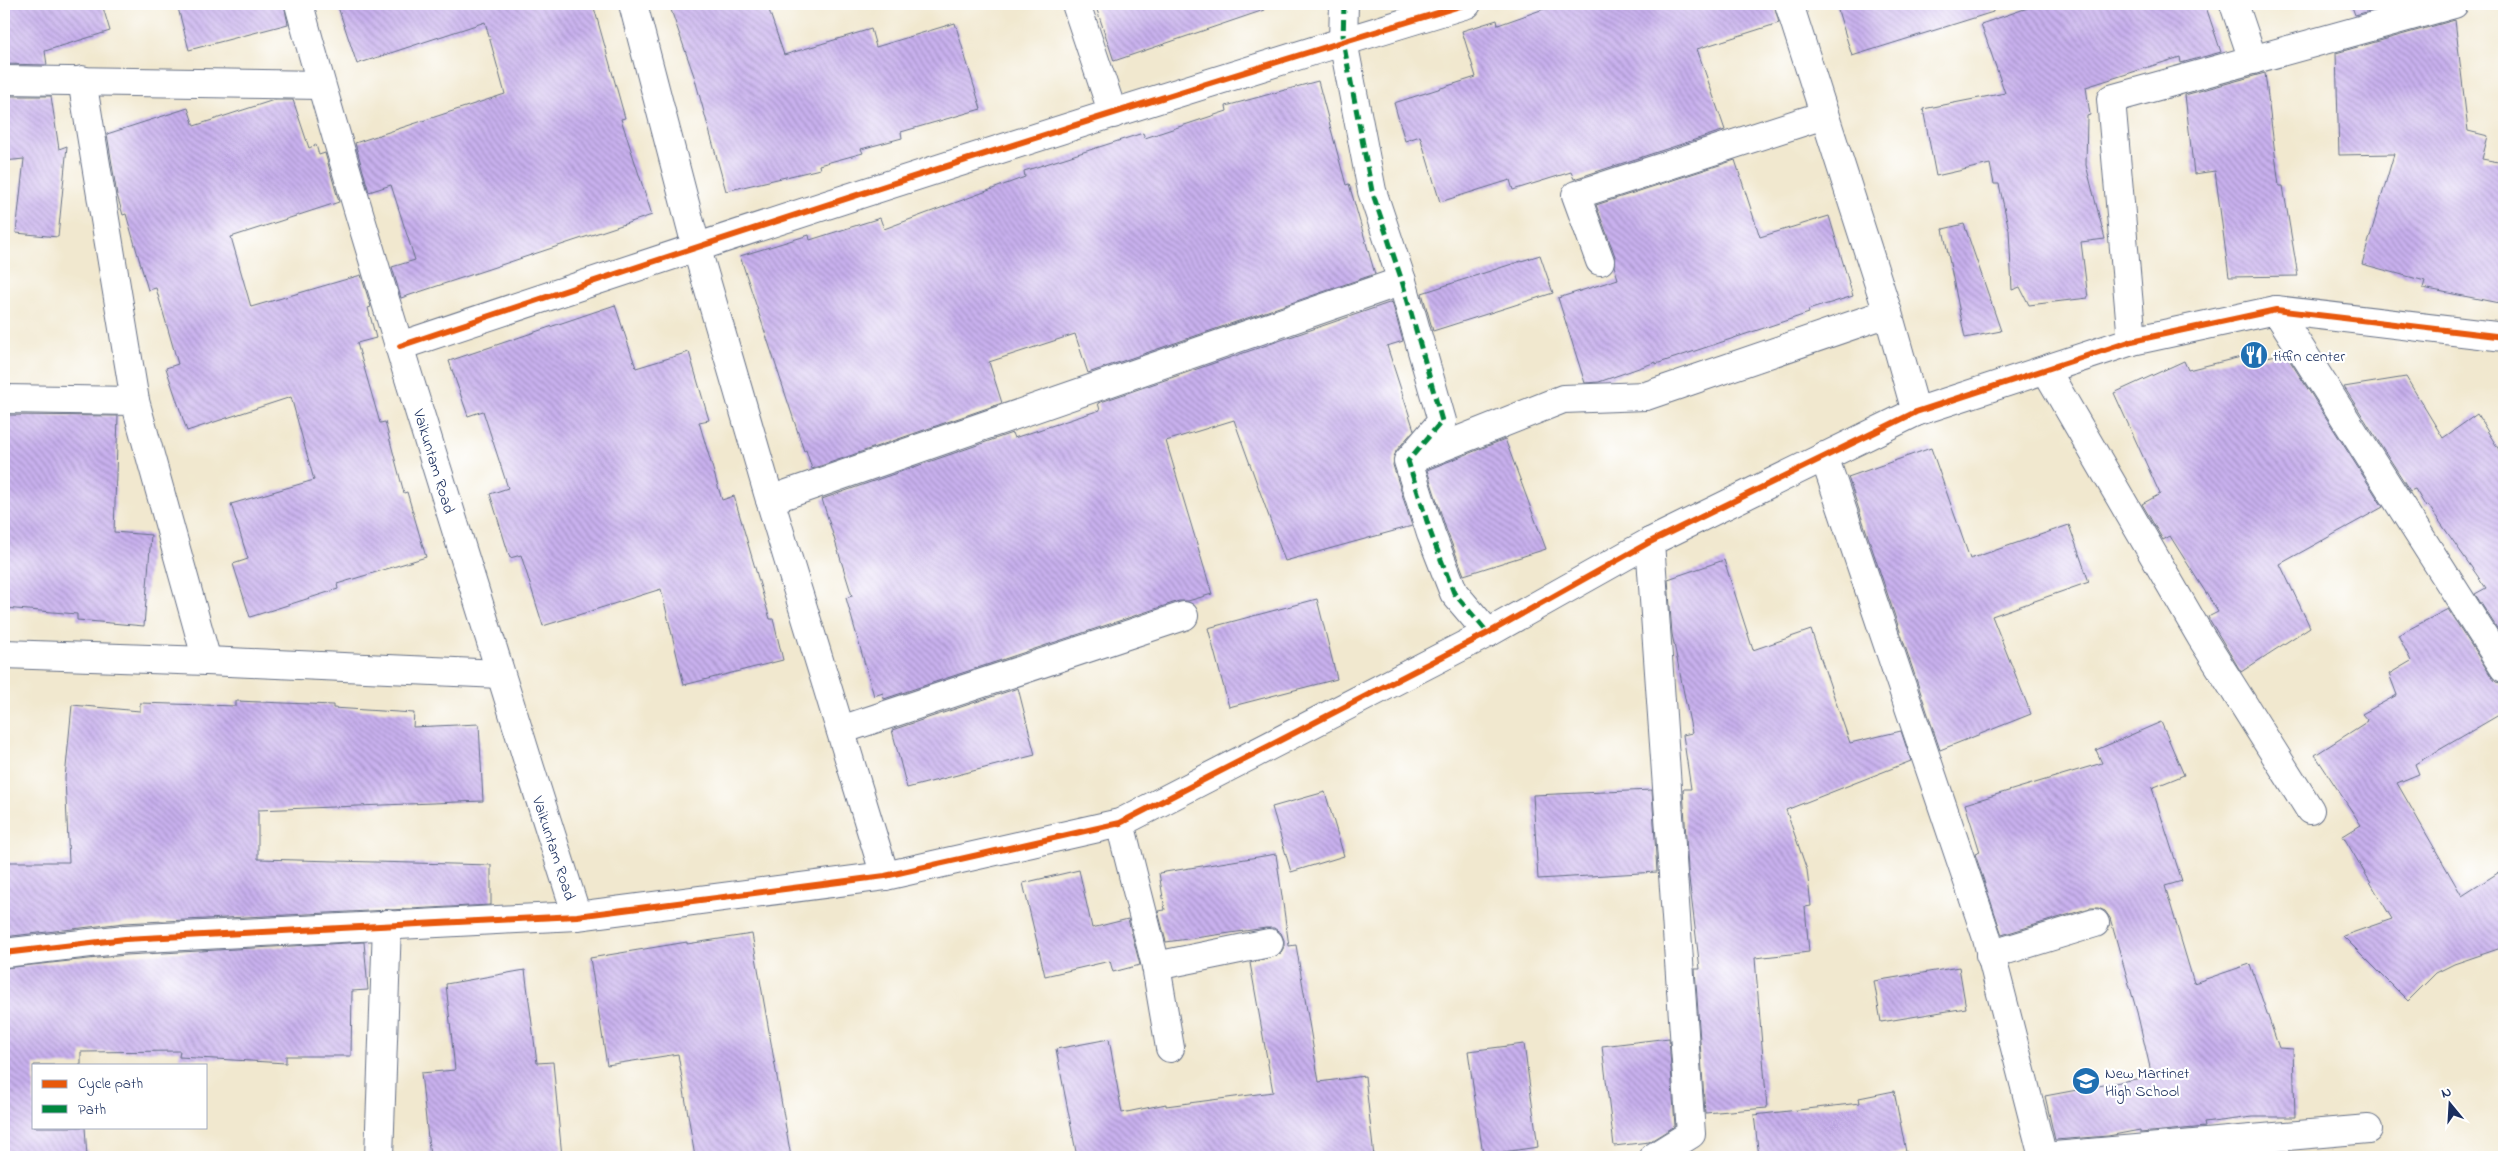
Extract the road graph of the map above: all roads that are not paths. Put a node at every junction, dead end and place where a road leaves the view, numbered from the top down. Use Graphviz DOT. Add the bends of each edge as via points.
graph roads {
  1 [pos="299,4"];
  2 [pos="633,4"];
  3 [pos="1076,4"];
  4 [pos="1344,4"];
  5 [pos="1467,4"];
  6 [pos="1789,4"];
  7 [pos="2234,4"];
  8 [pos="2454,4"];
  9 [pos="1343,41"];
  10 [pos="2253,60"];
  11 [pos="4,80"];
  12 [pos="82,80"];
  13 [pos="320,84"];
  14 [pos="1113,114"];
  15 [pos="1824,115"];
  16 [pos="696,246"];
  17 [pos="1600,261"];
  18 [pos="1402,281"];
  19 [pos="2276,310"];
  20 [pos="1888,313"];
  21 [pos="2504,337"];
  22 [pos="2132,341"];
  23 [pos="400,346"];
  24 [pos="2046,370"];
  25 [pos="4,400"];
  26 [pos="135,401"];
  27 [pos="1916,412"];
  28 [pos="1824,456"];
  29 [pos="1408,461"];
  30 [pos="770,500"];
  31 [pos="1650,542"];
  32 [pos="1184,616"];
  33 [pos="1488,633"];
  34 [pos="4,654"];
  35 [pos="207,660"];
  36 [pos="2504,668"];
  37 [pos="500,674"];
  38 [pos="840,730"];
  39 [pos="2310,810"];
  40 [pos="1120,823"];
  41 [pos="885,876"];
  42 [pos="577,916"];
  43 [pos="2095,922"];
  44 [pos="388,924"];
  45 [pos="1269,943"];
  46 [pos="4,953"];
  47 [pos="1990,955"];
  48 [pos="1156,966"];
  49 [pos="1170,1048"];
  50 [pos="2368,1129"];
  51 [pos="378,1157"];
  52 [pos="1654,1157"];
  53 [pos="2043,1157"];
  1 -- 13 [label="street, Vaikuntam Road"];
  2 -- 16 [label="street"];
  3 -- 14 [label="street"];
  4 -- 9 [label="street"];
  5 -- 9 [label="street"];
  6 -- 15 [label="street"];
  7 -- 10 [label="street"];
  8 -- 10 [label="street"];
  9 -- 14 [label="street"];
  9 -- 18 [label="street" via="1372,191"];
  10 -- 22 [label="street" via="2112,99"];
  11 -- 12 [label="street"];
  12 -- 13 [label="street"];
  12 -- 26 [label="street"];
  13 -- 23 [label="street, Vaikuntam Road"];
  14 -- 16 [label="street"];
  15 -- 17 [label="street" via="1576,195"];
  15 -- 20 [label="street"];
  16 -- 23 [label="street"];
  16 -- 30 [label="street"];
  18 -- 29 [label="street" via="1442,422"];
  18 -- 30 [label="street"];
  19 -- 21 [label="street"];
  19 -- 22 [label="street"];
  19 -- 36 [label="street"];
  20 -- 27 [label="street"];
  20 -- 29 [label="street" via="1646,396 1563,399"];
  22 -- 24 [label="street"];
  23 -- 37 [label="street, Vaikuntam Road"];
  24 -- 27 [label="street"];
  24 -- 39 [label="street" via="2201,637"];
  25 -- 26 [label="street"];
  26 -- 35 [label="street"];
  27 -- 28 [label="street"];
  28 -- 31 [label="street"];
  28 -- 47 [label="street" via="1986,934"];
  29 -- 33 [label="street" via="1454,593"];
  30 -- 38 [label="street"];
  31 -- 33 [label="street"];
  31 -- 52 [label="street" via="1691,1134"];
  32 -- 38 [label="street"];
  33 -- 40 [label="street"];
  34 -- 35 [label="street"];
  35 -- 37 [label="street"];
  37 -- 42 [label="street, Vaikuntam Road"];
  38 -- 41 [label="street"];
  40 -- 41 [label="street"];
  40 -- 48 [label="street"];
  41 -- 42 [label="street"];
  42 -- 44 [label="street"];
  43 -- 47 [label="street"];
  44 -- 46 [label="street" via="125,938"];
  44 -- 51 [label="street"];
  45 -- 48 [label="street"];
  47 -- 53 [label="street"];
  48 -- 49 [label="street"];
  50 -- 53 [label="street"];
}
